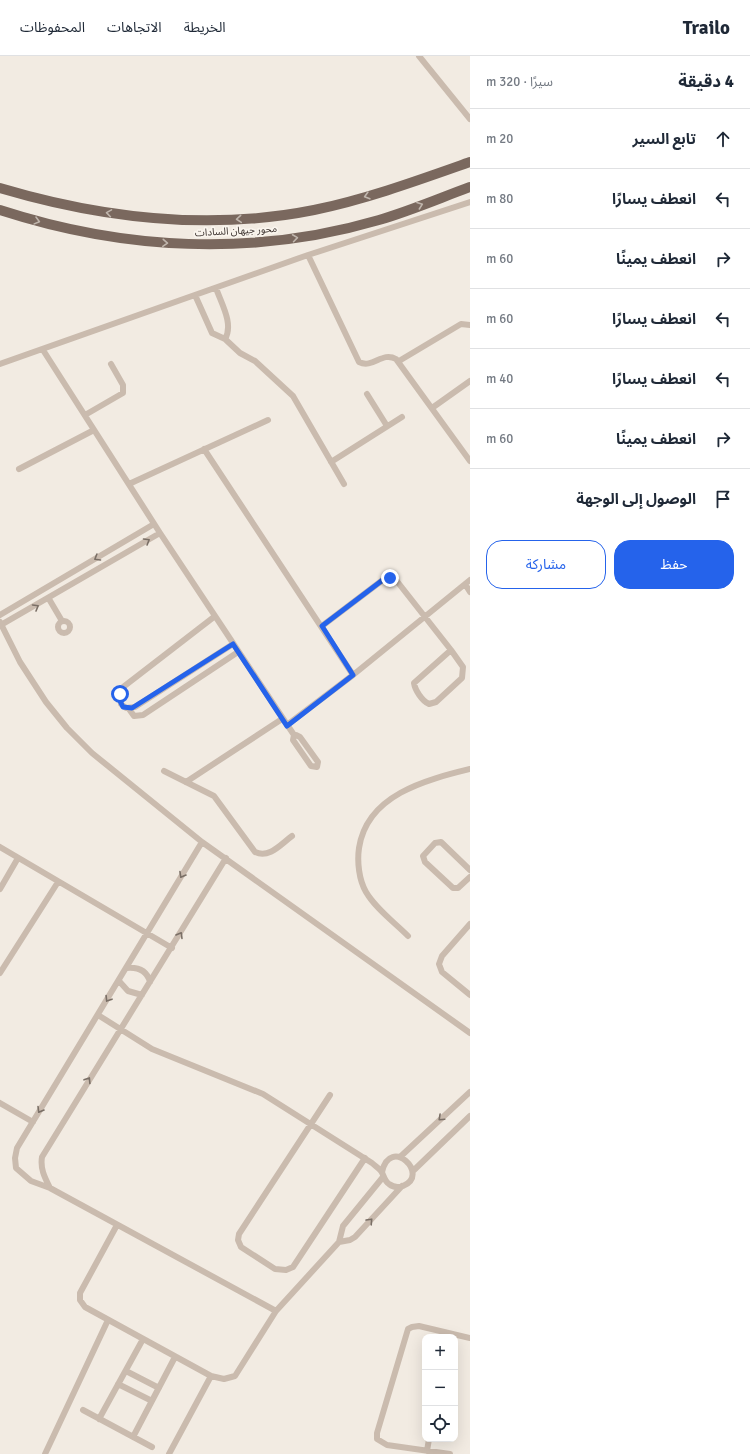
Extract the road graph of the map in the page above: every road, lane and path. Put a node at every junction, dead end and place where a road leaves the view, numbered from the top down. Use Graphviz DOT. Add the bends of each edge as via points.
graph roads {
  1 [pos="419,56"];
  2 [pos="470,119"];
  3 [pos="470,162"];
  4 [pos="470,187"];
  5 [pos="0,188"];
  6 [pos="470,202"];
  7 [pos="0,210"];
  8 [pos="308,255"];
  9 [pos="216,288"];
  10 [pos="195,295"];
  11 [pos="470,325"];
  12 [pos="225,339"];
  13 [pos="43,350"];
  14 [pos="399,362"];
  15 [pos="0,364"];
  16 [pos="111,364"];
  17 [pos="470,381"];
  18 [pos="367,394"];
  19 [pos="432,408"];
  20 [pos="84,415"];
  21 [pos="402,417"];
  22 [pos="268,420"];
  23 [pos="387,426"];
  24 [pos="94,430"];
  25 [pos="204,449"];
  26 [pos="470,461"];
  27 [pos="331,462"];
  28 [pos="19,469"];
  29 [pos="129,484"];
  30 [pos="344,484"];
  31 [pos="154,524"];
  32 [pos="160,533"];
  33 [pos="467,582"];
  34 [pos="470,592"];
  35 [pos="48,599"];
  36 [pos="0,615"];
  37 [pos="215,616"];
  38 [pos="425,618"];
  39 [pos="62,621"];
  40 [pos="1,624"];
  41 [pos="322,626"];
  42 [pos="233,644"];
  43 [pos="451,650"];
  44 [pos="238,652"];
  45 [pos="202,665"];
  46 [pos="207,672"];
  47 [pos="353,675"];
  48 [pos="171,684"];
  49 [pos="176,693"];
  50 [pos="129,709"];
  51 [pos="282,719"];
  52 [pos="287,726"];
  53 [pos="294,735"];
  54 [pos="470,769"];
  55 [pos="164,771"];
  56 [pos="186,782"];
  57 [pos="292,836"];
  58 [pos="202,842"];
  59 [pos="0,847"];
  60 [pos="18,858"];
  61 [pos="226,858"];
  62 [pos="470,870"];
  63 [pos="470,877"];
  64 [pos="58,882"];
  65 [pos="0,889"];
  66 [pos="470,924"];
  67 [pos="148,935"];
  68 [pos="408,936"];
  69 [pos="172,948"];
  70 [pos="2,965"];
  71 [pos="127,968"];
  72 [pos="0,973"];
  73 [pos="119,981"];
  74 [pos="150,982"];
  75 [pos="142,995"];
  76 [pos="470,995"];
  77 [pos="98,1015"];
  78 [pos="121,1029"];
  79 [pos="470,1033"];
  80 [pos="470,1092"];
  81 [pos="330,1095"];
  82 [pos="0,1103"];
  83 [pos="470,1116"];
  84 [pos="33,1122"];
  85 [pos="310,1123"];
  86 [pos="400,1157"];
  87 [pos="365,1158"];
  88 [pos="413,1171"];
  89 [pos="383,1175"];
  90 [pos="402,1186"];
  91 [pos="50,1188"];
  92 [pos="117,1225"];
  93 [pos="339,1242"];
  94 [pos="276,1311"];
  95 [pos="108,1320"];
  96 [pos="444,1334"];
  97 [pos="458,1336"];
  98 [pos="470,1338"];
  99 [pos="143,1339"];
  100 [pos="175,1357"];
  101 [pos="126,1371"];
  102 [pos="211,1376"];
  103 [pos="118,1384"];
  104 [pos="159,1388"];
  105 [pos="152,1402"];
  106 [pos="83,1410"];
  107 [pos="100,1418"];
  108 [pos="133,1437"];
  109 [pos="428,1442"];
  110 [pos="152,1447"];
  111 [pos="427,1451"];
  112 [pos="45,1454"];
  113 [pos="169,1454"];
  114 [pos="450,1454"];
  1 -- 2 [label="lane"];
  3 -- 5 [label="main road, محور جيهان السادات, one-way" via="342,203 282,215 224,220 168,220 127,216 65,205"];
  7 -- 4 [label="main road, محور جيهان السادات, one-way" via="61,228 132,240 197,245 240,244 283,240 380,220"];
  6 -- 8 [label="lane"];
  8 -- 9 [label="lane"];
  8 -- 14 [label="lane" via="359,362 370,364 389,356"];
  9 -- 10 [label="lane"];
  9 -- 12 [label="lane" via="229,327"];
  10 -- 12 [label="lane" via="212,333"];
  10 -- 13 [label="lane"];
  11 -- 14 [label="lane" via="461,324"];
  12 -- 27 [label="lane" via="240,353 255,361 293,396"];
  13 -- 15 [label="lane"];
  13 -- 20 [label="lane"];
  14 -- 19 [label="lane"];
  16 -- 20 [label="lane" via="123,385 123,393"];
  17 -- 19 [label="lane"];
  18 -- 23 [label="lane"];
  19 -- 26 [label="lane"];
  20 -- 24 [label="lane"];
  21 -- 23 [label="lane"];
  22 -- 25 [label="lane"];
  23 -- 27 [label="lane"];
  24 -- 28 [label="lane"];
  24 -- 29 [label="lane"];
  25 -- 29 [label="lane"];
  25 -- 41 [label="lane"];
  27 -- 30 [label="lane"];
  29 -- 31 [label="lane"];
  31 -- 32 [label="lane"];
  31 -- 36 [label="lane, one-way"];
  35 -- 32 [label="lane, one-way"];
  32 -- 37 [label="lane"];
  33 -- 34 [label="lane"];
  33 -- 38 [label="lane"];
  35 -- 39 [label="lane"];
  40 -- 35 [label="lane, one-way"];
  37 -- 42 [label="lane"];
  37 -- 50 [label="lane" via="123,687 120,694 121,704"];
  38 -- 41 [label="lane" via="396,580 390,578 384,579"];
  38 -- 43 [label="lane"];
  38 -- 47 [label="lane"];
  40 -- 58 [label="lane" via="20,662 46,702 67,728 92,753"];
  41 -- 47 [label="lane"];
  42 -- 44 [label="lane"];
  42 -- 45 [label="lane"];
  43 -- 43 [label="lane" via="463,667 462,678 436,702 429,704 414,683"];
  44 -- 46 [label="lane"];
  44 -- 51 [label="lane"];
  45 -- 46 [label="lane"];
  45 -- 48 [label="lane"];
  46 -- 49 [label="lane"];
  47 -- 52 [label="lane"];
  48 -- 49 [label="lane"];
  48 -- 50 [label="lane"];
  49 -- 50 [label="lane" via="140,716 134,716"];
  51 -- 52 [label="lane"];
  51 -- 56 [label="lane"];
  52 -- 53 [label="lane"];
  53 -- 53 [label="lane" via="292,740 311,766 317,767 318,762 300,737"];
  54 -- 68 [label="lane" via="441,776 392,797 372,816 362,833 358,862 365,891"];
  55 -- 56 [label="lane"];
  56 -- 57 [label="lane" via="214,796 254,852 268,854"];
  58 -- 61 [label="lane"];
  58 -- 67 [label="lane, one-way"];
  59 -- 60 [label="lane"];
  60 -- 64 [label="lane"];
  60 -- 65 [label="lane"];
  69 -- 61 [label="lane, one-way"];
  61 -- 79 [label="lane"];
  62 -- 63 [label="lane" via="441,842 435,843 423,856 425,862 453,888 458,888"];
  64 -- 67 [label="lane"];
  64 -- 70 [label="lane"];
  66 -- 76 [label="lane" via="442,956 439,964 442,972"];
  67 -- 69 [label="lane"];
  67 -- 71 [label="lane"];
  69 -- 74 [label="lane"];
  70 -- 72 [label="lane"];
  71 -- 73 [label="lane"];
  71 -- 74 [label="lane" via="142,970"];
  73 -- 75 [label="lane" via="128,991"];
  73 -- 77 [label="lane, one-way"];
  74 -- 75 [label="lane"];
  75 -- 78 [label="lane"];
  77 -- 78 [label="lane"];
  77 -- 84 [label="lane, one-way"];
  78 -- 85 [label="lane" via="152,1049 263,1094"];
  91 -- 78 [label="lane, one-way" via="43,1173 42,1157"];
  80 -- 86 [label="lane, one-way"];
  81 -- 85 [label="lane"];
  82 -- 84 [label="lane"];
  83 -- 88 [label="lane"];
  84 -- 91 [label="lane" via="17,1148 16,1168 31,1181"];
  85 -- 87 [label="lane"];
  85 -- 87 [label="lane" via="238,1234 238,1243 244,1249 278,1270 293,1267"];
  86 -- 88 [label="lane" via="408,1162"];
  86 -- 89 [label="lane" via="388,1160"];
  87 -- 89 [label="lane"];
  88 -- 90 [label="lane" via="410,1181"];
  89 -- 90 [label="lane" via="391,1186"];
  89 -- 93 [label="lane" via="343,1226"];
  93 -- 90 [label="lane, one-way" via="355,1237"];
  91 -- 92 [label="lane"];
  92 -- 94 [label="lane"];
  92 -- 95 [label="lane" via="80,1293 80,1300 85,1307"];
  93 -- 94 [label="lane"];
  94 -- 102 [label="lane" via="235,1376 224,1379"];
  95 -- 99 [label="lane"];
  95 -- 112 [label="lane"];
  96 -- 111 [label="lane" via="419,1326 408,1329 377,1433 377,1438 387,1445"];
  97 -- 98 [label="lane"];
  99 -- 100 [label="lane"];
  99 -- 101 [label="lane"];
  100 -- 102 [label="lane"];
  100 -- 104 [label="lane"];
  101 -- 103 [label="lane"];
  101 -- 104 [label="lane"];
  102 -- 113 [label="lane"];
  103 -- 105 [label="lane"];
  103 -- 107 [label="lane"];
  104 -- 105 [label="lane"];
  105 -- 108 [label="lane"];
  106 -- 107 [label="lane"];
  107 -- 108 [label="lane"];
  108 -- 110 [label="lane"];
  109 -- 111 [label="lane"];
  111 -- 114 [label="lane"];
}
